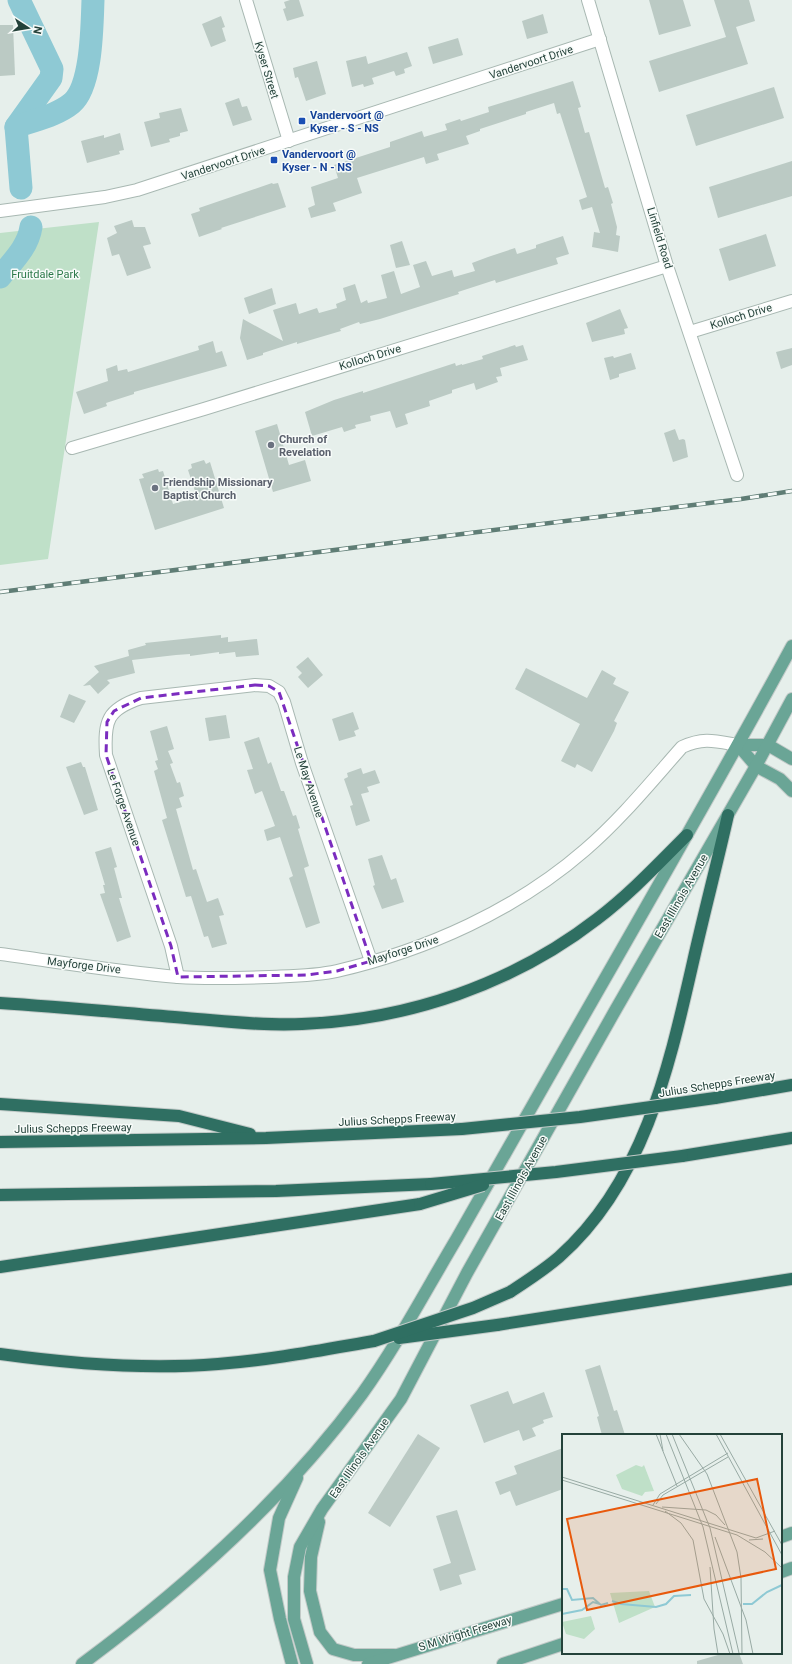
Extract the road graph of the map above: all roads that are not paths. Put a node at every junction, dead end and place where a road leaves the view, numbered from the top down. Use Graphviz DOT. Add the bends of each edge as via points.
graph roads {
  1 [pos="246,0"];
  2 [pos="588,0"];
  3 [pos="600,39"];
  4 [pos="289,141"];
  5 [pos="0,211"];
  6 [pos="668,266"];
  7 [pos="792,300"];
  8 [pos="690,332"];
  9 [pos="72,448"];
  10 [pos="737,475"];
  11 [pos="792,646"];
  12 [pos="187,692"];
  13 [pos="792,699"];
  14 [pos="738,745"];
  15 [pos="768,745"];
  16 [pos="792,760"];
  17 [pos="756,766"];
  18 [pos="792,791"];
  19 [pos="728,815"];
  20 [pos="687,835"];
  21 [pos="0,954"];
  22 [pos="371,961"];
  23 [pos="178,977"];
  24 [pos="0,1003"];
  25 [pos="792,1085"];
  26 [pos="0,1104"];
  27 [pos="266,1138"];
  28 [pos="792,1138"];
  29 [pos="0,1142"];
  30 [pos="507,1177"];
  31 [pos="0,1195"];
  32 [pos="0,1267"];
  33 [pos="792,1279"];
  34 [pos="374,1341"];
  35 [pos="0,1354"];
  36 [pos="302,1466"];
  37 [pos="322,1509"];
  38 [pos="792,1533"];
  39 [pos="782,1537"];
  40 [pos="792,1568"];
  41 [pos="782,1572"];
  42 [pos="562,1604"];
  43 [pos="562,1644"];
  44 [pos="394,1655"];
  45 [pos="82,1664"];
  46 [pos="292,1664"];
  47 [pos="307,1664"];
  48 [pos="368,1664"];
  49 [pos="503,1664"];
  1 -- 4 [label="street, Kyser Street"];
  2 -- 3 [label="street, Linfield Road"];
  3 -- 4 [label="street, Vandervoort Drive"];
  3 -- 6 [label="street, Linfield Road"];
  4 -- 5 [label="street, Vandervoort Drive" via="137,190"];
  6 -- 8 [label="street, Linfield Road"];
  6 -- 9 [label="street, Kolloch Drive"];
  7 -- 8 [label="street, Kolloch Drive"];
  8 -- 10 [label="street, Linfield Road"];
  11 -- 14 [label="main road"];
  12 -- 22 [label="street, Le May Avenue" via="255,685 269,686 279,692"];
  12 -- 23 [label="street, Le Forge Avenue" via="141,698 127,703 114,711 107,722 105,736 106,755 171,946"];
  13 -- 15 [label="main road, East Illinois Avenue"];
  14 -- 15 [label="main road"];
  14 -- 17 [label="main road"];
  14 -- 20 [label="main road"];
  14 -- 22 [label="street, Mayforge Drive" via="710,739 682,747 617,820 584,851 542,882 502,908 450,934"];
  15 -- 16 [label="main road"];
  15 -- 17 [label="main road, East Illinois Avenue"];
  17 -- 18 [label="main road" via="780,779"];
  17 -- 19 [label="main road, East Illinois Avenue"];
  19 -- 34 [label="highway, bridge" via="673,1049 642,1138 624,1176 605,1206 559,1257 510,1292 473,1308"];
  19 -- 37 [label="main road, East Illinois Avenue" via="467,1273 401,1399"];
  20 -- 24 [label="highway" via="632,890 562,944 479,986 394,1013 315,1023 254,1024"];
  20 -- 36 [label="main road" via="426,1291 363,1392"];
  21 -- 23 [label="street, Mayforge Drive"];
  22 -- 23 [label="street, Mayforge Drive" via="337,971 306,975"];
  25 -- 27 [label="highway, Julius Schepps Freeway, bridge" via="588,1116 462,1129"];
  26 -- 27 [label="highway" via="179,1116"];
  27 -- 29 [label="highway, Julius Schepps Freeway"];
  28 -- 30 [label="highway, bridge" via="682,1156"];
  30 -- 31 [label="highway, bridge" via="431,1184 292,1190"];
  30 -- 32 [label="highway, bridge" via="420,1204"];
  33 -- 34 [label="highway, bridge" via="497,1326"];
  34 -- 35 [label="highway" via="261,1360 158,1367 96,1365"];
  36 -- 45 [label="main road" via="268,1506 166,1599"];
  36 -- 46 [label="main road" via="279,1518 270,1570"];
  37 -- 44 [label="main road" via="311,1557 310,1591 320,1632 333,1649 354,1655"];
  37 -- 47 [label="main road, East Illinois Avenue" via="300,1548 294,1577 294,1619"];
  38 -- 39 [label="main road"];
  40 -- 41 [label="main road"];
  42 -- 44 [label="main road, S M Wright Freeway"];
  43 -- 49 [label="main road"];
  44 -- 48 [label="main road, S M Wright Freeway"];
}
